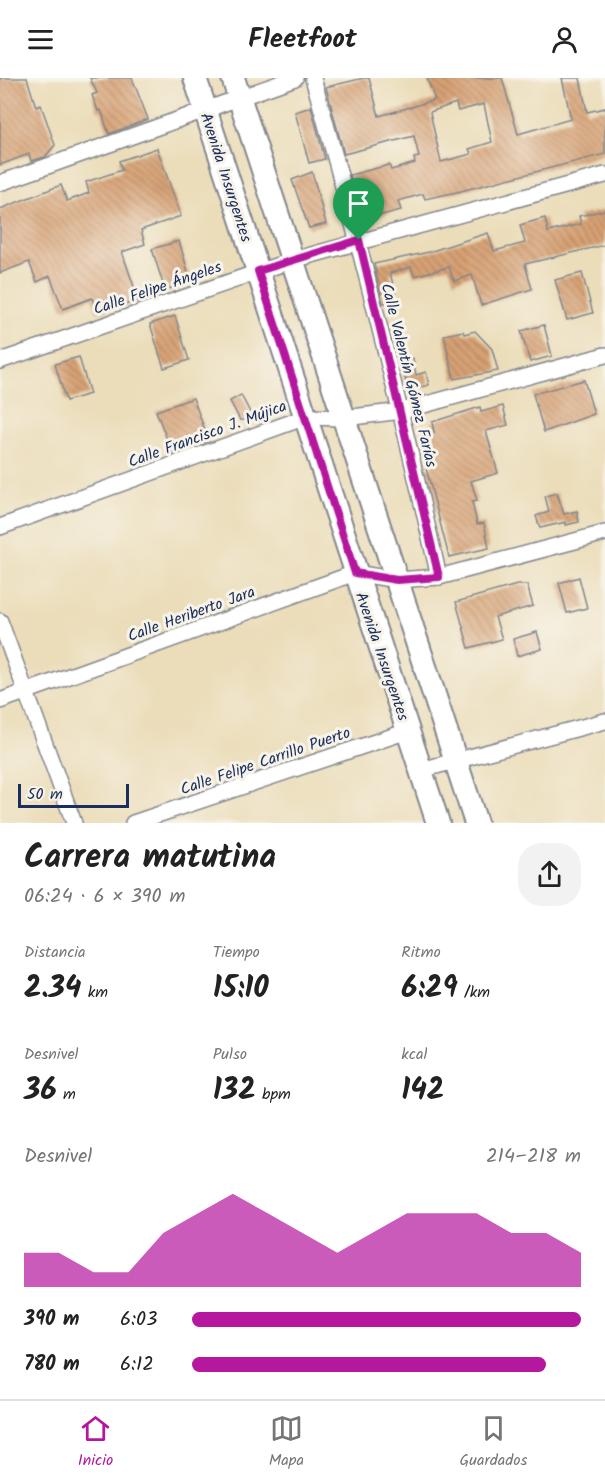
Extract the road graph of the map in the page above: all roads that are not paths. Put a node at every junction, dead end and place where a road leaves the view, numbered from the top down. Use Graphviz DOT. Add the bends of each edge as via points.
graph roads {
  1 [pos="195,78"];
  2 [pos="295,78"];
  3 [pos="313,78"];
  4 [pos="236,87"];
  5 [pos="205,109"];
  6 [pos="605,175"];
  7 [pos="0,183"];
  8 [pos="359,240"];
  9 [pos="293,260"];
  10 [pos="258,271"];
  11 [pos="605,355"];
  12 [pos="0,361"];
  13 [pos="402,411"];
  14 [pos="306,417"];
  15 [pos="344,418"];
  16 [pos="0,527"];
  17 [pos="605,533"];
  18 [pos="355,573"];
  19 [pos="439,577"];
  20 [pos="397,580"];
  21 [pos="0,621"];
  22 [pos="26,691"];
  23 [pos="0,701"];
  24 [pos="605,721"];
  25 [pos="408,731"];
  26 [pos="456,760"];
  27 [pos="421,770"];
  28 [pos="74,823"];
  29 [pos="133,823"];
  30 [pos="438,823"];
  31 [pos="476,823"];
  1 -- 5 [label="main road, Avenida Insurgentes"];
  2 -- 4 [label="street"];
  3 -- 8 [label="street, Calle Valentín Gómez Farías"];
  4 -- 5 [label="street"];
  4 -- 9 [label="main road"];
  5 -- 7 [label="street"];
  5 -- 10 [label="main road, Avenida Insurgentes"];
  6 -- 8 [label="street, Calle Felipe Ángeles"];
  8 -- 9 [label="street, Calle Felipe Ángeles"];
  8 -- 13 [label="street, Calle Valentín Gómez Farías"];
  9 -- 10 [label="street, Calle Felipe Ángeles"];
  9 -- 15 [label="main road"];
  10 -- 12 [label="street, Calle Felipe Ángeles"];
  10 -- 14 [label="main road, Avenida Insurgentes"];
  11 -- 13 [label="street, Calle Francisco J. Mújica"];
  13 -- 15 [label="street, Calle Francisco J. Mújica"];
  13 -- 19 [label="street, Calle Valentín Gómez Farías"];
  14 -- 15 [label="street, Calle Francisco J. Mújica"];
  14 -- 16 [label="street, Calle Francisco J. Mújica"];
  14 -- 18 [label="main road, Avenida Insurgentes"];
  15 -- 20 [label="main road"];
  17 -- 19 [label="street, Calle Heriberto Jara"];
  18 -- 20 [label="street, Calle Heriberto Jara"];
  18 -- 22 [label="street, Calle Heriberto Jara"];
  18 -- 25 [label="main road, Avenida Insurgentes"];
  19 -- 20 [label="street, Calle Heriberto Jara"];
  20 -- 26 [label="main road"];
  21 -- 22 [label="street"];
  22 -- 23 [label="street, Calle Heriberto Jara"];
  22 -- 28 [label="street"];
  24 -- 26 [label="street"];
  25 -- 27 [label="main road, Avenida Insurgentes"];
  25 -- 29 [label="street, Calle Felipe Carrillo Puerto"];
  26 -- 27 [label="street"];
  26 -- 31 [label="main road"];
  27 -- 30 [label="main road, Avenida Insurgentes"];
}
